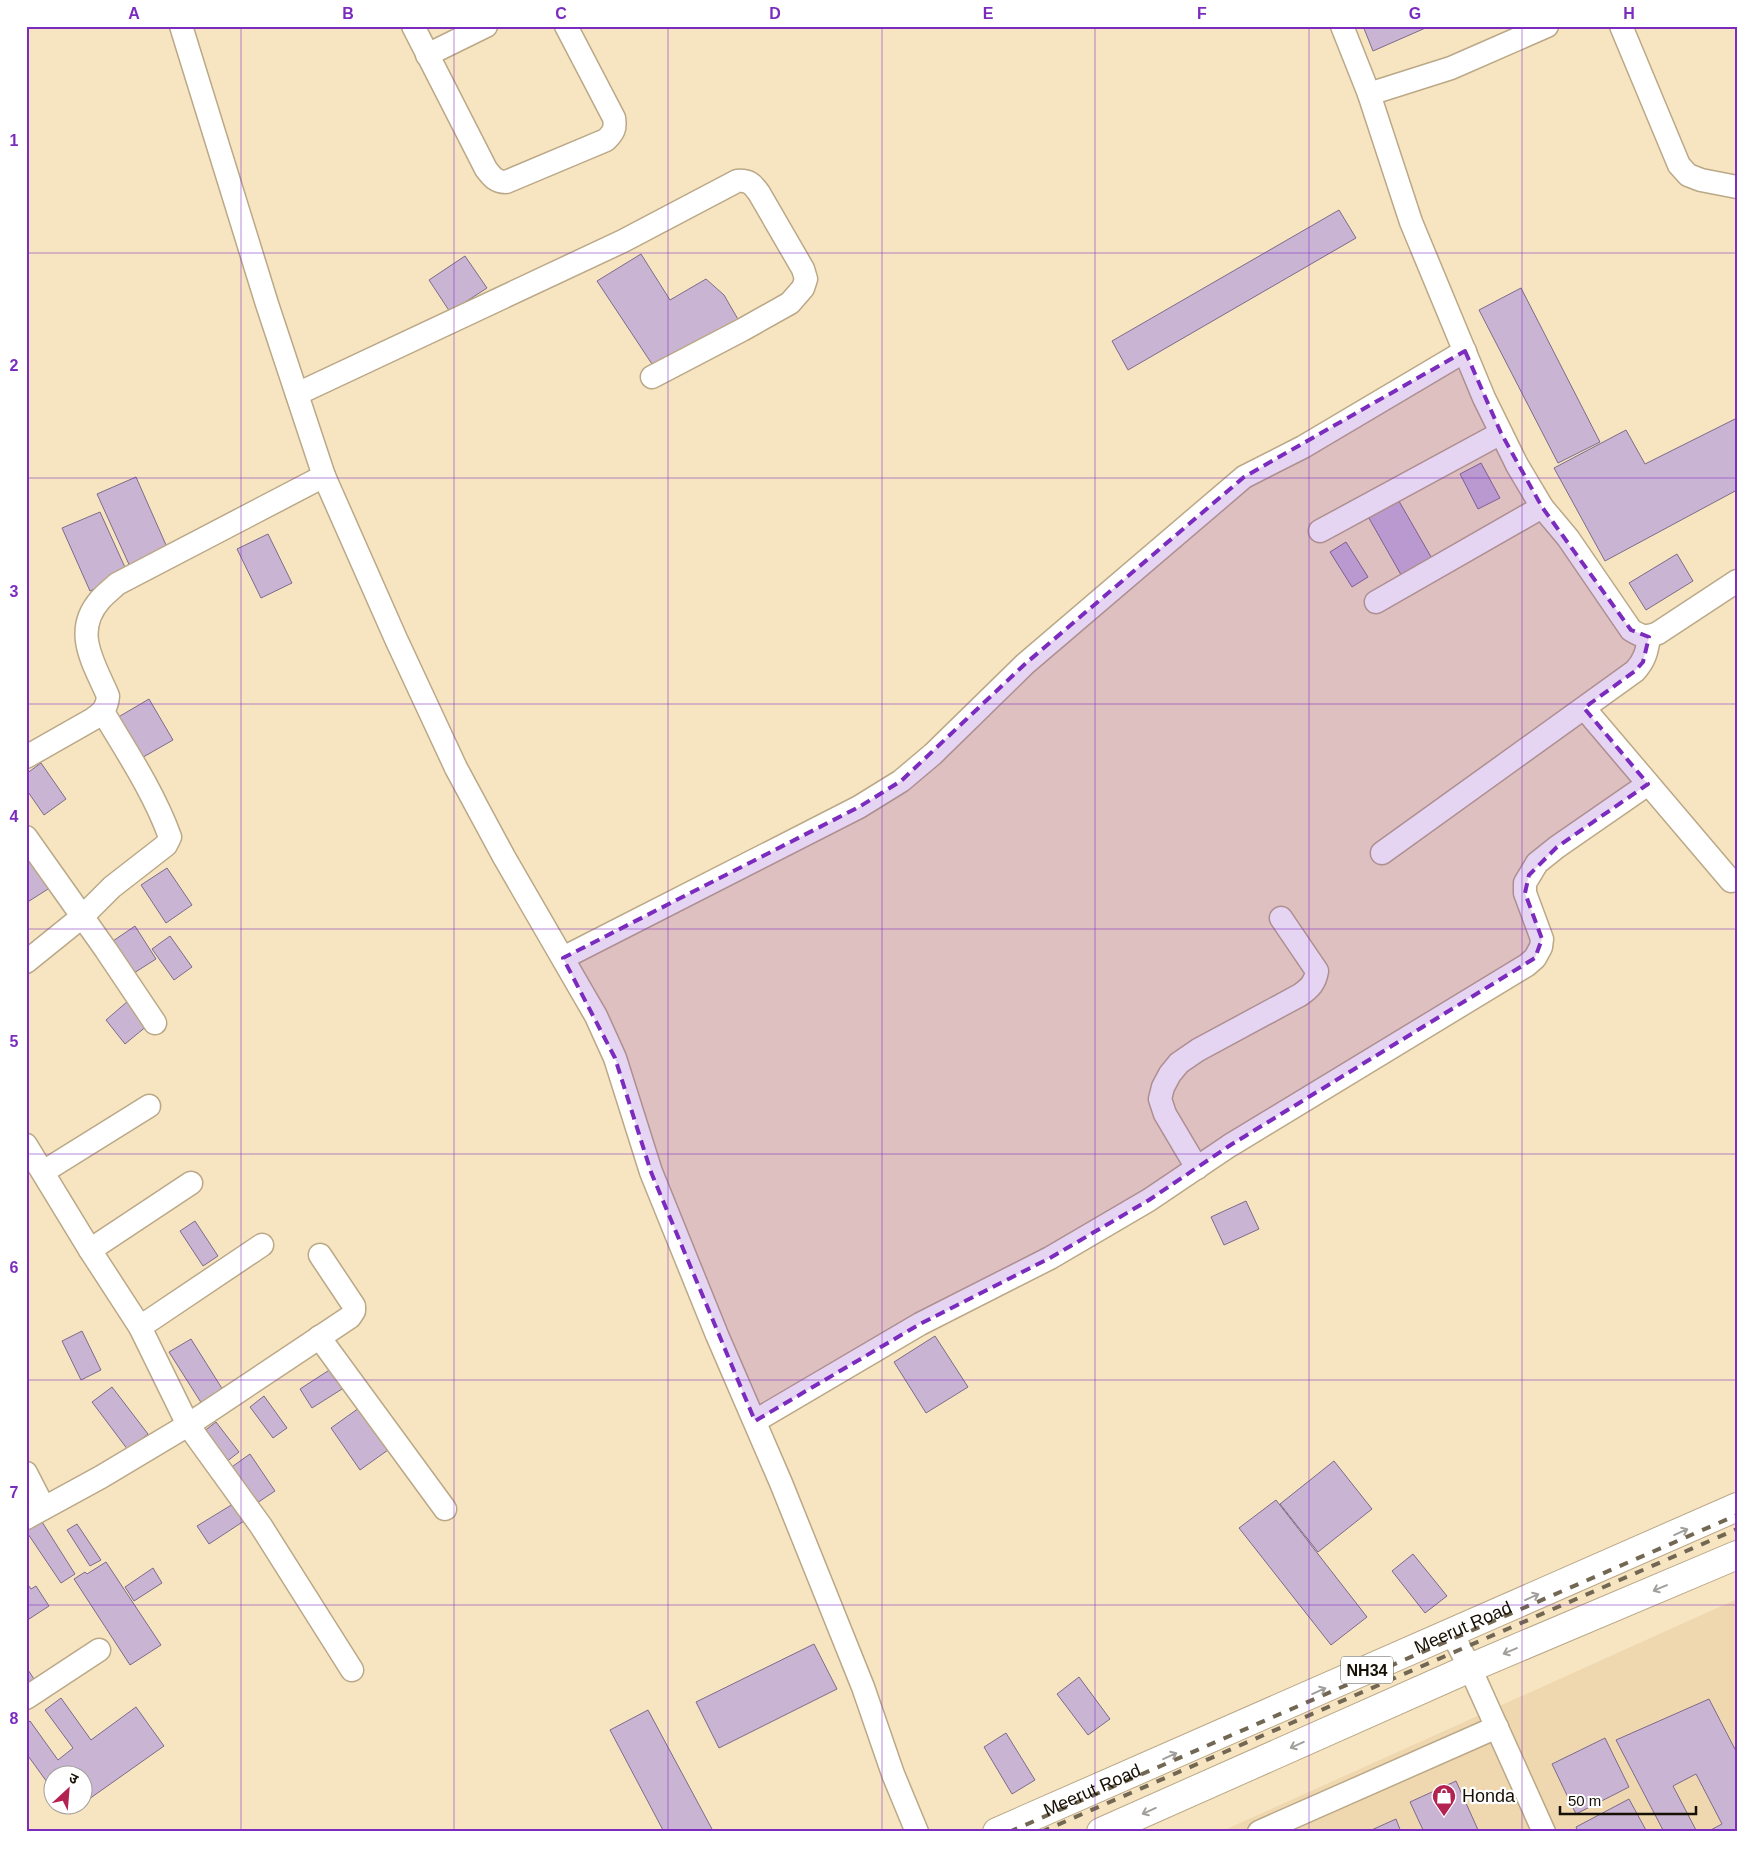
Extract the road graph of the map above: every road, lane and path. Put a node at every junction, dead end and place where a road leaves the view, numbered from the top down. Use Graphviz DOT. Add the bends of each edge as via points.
graph roads {
  1 [pos="181,26"];
  2 [pos="413,26"];
  3 [pos="486,26"];
  4 [pos="566,26"];
  5 [pos="1342,26"];
  6 [pos="1547,26"];
  7 [pos="1621,26"];
  8 [pos="427,55"];
  9 [pos="1369,94"];
  10 [pos="1737,187"];
  11 [pos="1464,351"];
  12 [pos="652,377"];
  13 [pos="297,394"];
  14 [pos="1501,433"];
  15 [pos="324,476"];
  16 [pos="1542,507"];
  17 [pos="1320,531"];
  18 [pos="1737,581"];
  19 [pos="1376,602"];
  20 [pos="1648,637"];
  21 [pos="1584,708"];
  22 [pos="103,712"];
  23 [pos="26,757"];
  24 [pos="1648,784"];
  25 [pos="26,837"];
  26 [pos="1382,853"];
  27 [pos="1731,881"];
  28 [pos="83,916"];
  29 [pos="1281,918"];
  30 [pos="563,958"];
  31 [pos="26,962"];
  32 [pos="155,1023"];
  33 [pos="149,1106"];
  34 [pos="26,1145"];
  35 [pos="1197,1168"];
  36 [pos="43,1172"];
  37 [pos="191,1183"];
  38 [pos="262,1245"];
  39 [pos="90,1250"];
  40 [pos="320,1255"];
  41 [pos="140,1327"];
  42 [pos="319,1337"];
  43 [pos="755,1422"];
  44 [pos="188,1425"];
  45 [pos="26,1473"];
  46 [pos="1737,1507"];
  47 [pos="445,1509"];
  48 [pos="35,1513"];
  49 [pos="1737,1555"];
  50 [pos="1452,1633"];
  51 [pos="99,1650"];
  52 [pos="1470,1668"];
  53 [pos="352,1670"];
  54 [pos="26,1698"];
  55 [pos="1496,1727"];
  56 [pos="916,1832"];
  57 [pos="998,1832"];
  58 [pos="1102,1832"];
  59 [pos="1259,1832"];
  60 [pos="1544,1832"];
  1 -- 13 [label="street"];
  2 -- 8 [label="street"];
  3 -- 8 [label="street"];
  4 -- 8 [label="street" via="614,118 613,134 606,140 506,182 499,182 486,169"];
  5 -- 9 [label="street"];
  6 -- 9 [label="street" via="1452,68"];
  7 -- 10 [label="street" via="1678,165 1688,175 1701,180"];
  9 -- 11 [label="street" via="1411,222"];
  11 -- 14 [label="street"];
  11 -- 30 [label="street" via="1303,447 1244,477 1026,664 964,725 900,781 859,807"];
  12 -- 13 [label="street" via="790,303 802,288 806,279 803,269 753,184 746,180 737,181 623,241"];
  13 -- 15 [label="street"];
  14 -- 16 [label="street"];
  14 -- 17 [label="street"];
  15 -- 22 [label="street" via="117,584 100,599 90,615 86,631 87,647 108,696"];
  15 -- 30 [label="street" via="456,768"];
  16 -- 19 [label="street"];
  16 -- 20 [label="street" via="1568,538 1631,630"];
  18 -- 20 [label="street"];
  20 -- 21 [label="street" via="1643,662 1635,671"];
  21 -- 24 [label="street"];
  21 -- 26 [label="street"];
  22 -- 23 [label="street"];
  22 -- 28 [label="street" via="135,765 170,837 166,845 112,887"];
  24 -- 27 [label="street"];
  24 -- 35 [label="street" via="1537,863 1525,883 1525,893 1542,939 1541,948 1527,965"];
  25 -- 28 [label="street"];
  28 -- 31 [label="street"];
  28 -- 32 [label="street"];
  29 -- 35 [label="street" via="1317,971 1310,988 1198,1050 1179,1063 1163,1087 1160,1100 1164,1114"];
  30 -- 43 [label="street" via="596,1016 614,1058 651,1172"];
  33 -- 36 [label="street"];
  34 -- 36 [label="street"];
  35 -- 43 [label="street" via="1150,1200 1058,1253 920,1324"];
  36 -- 39 [label="street"];
  37 -- 39 [label="street"];
  38 -- 41 [label="street"];
  39 -- 41 [label="street"];
  40 -- 42 [label="street" via="354,1306 354,1311"];
  41 -- 44 [label="street"];
  42 -- 44 [label="street"];
  42 -- 47 [label="street"];
  43 -- 56 [label="street" via="863,1687"];
  44 -- 48 [label="street"];
  44 -- 53 [label="street" via="261,1526"];
  45 -- 48 [label="street"];
  50 -- 46 [label="highway, Meerut Road / NH34, one-way"];
  49 -- 52 [label="highway, NH34, one-way"];
  50 -- 52 [label="street"];
  57 -- 50 [label="highway, Meerut Road / NH34, one-way"];
  51 -- 54 [label="street"];
  52 -- 55 [label="street"];
  52 -- 58 [label="highway, NH34, one-way"];
  55 -- 59 [label="street"];
  55 -- 60 [label="street"];
}
